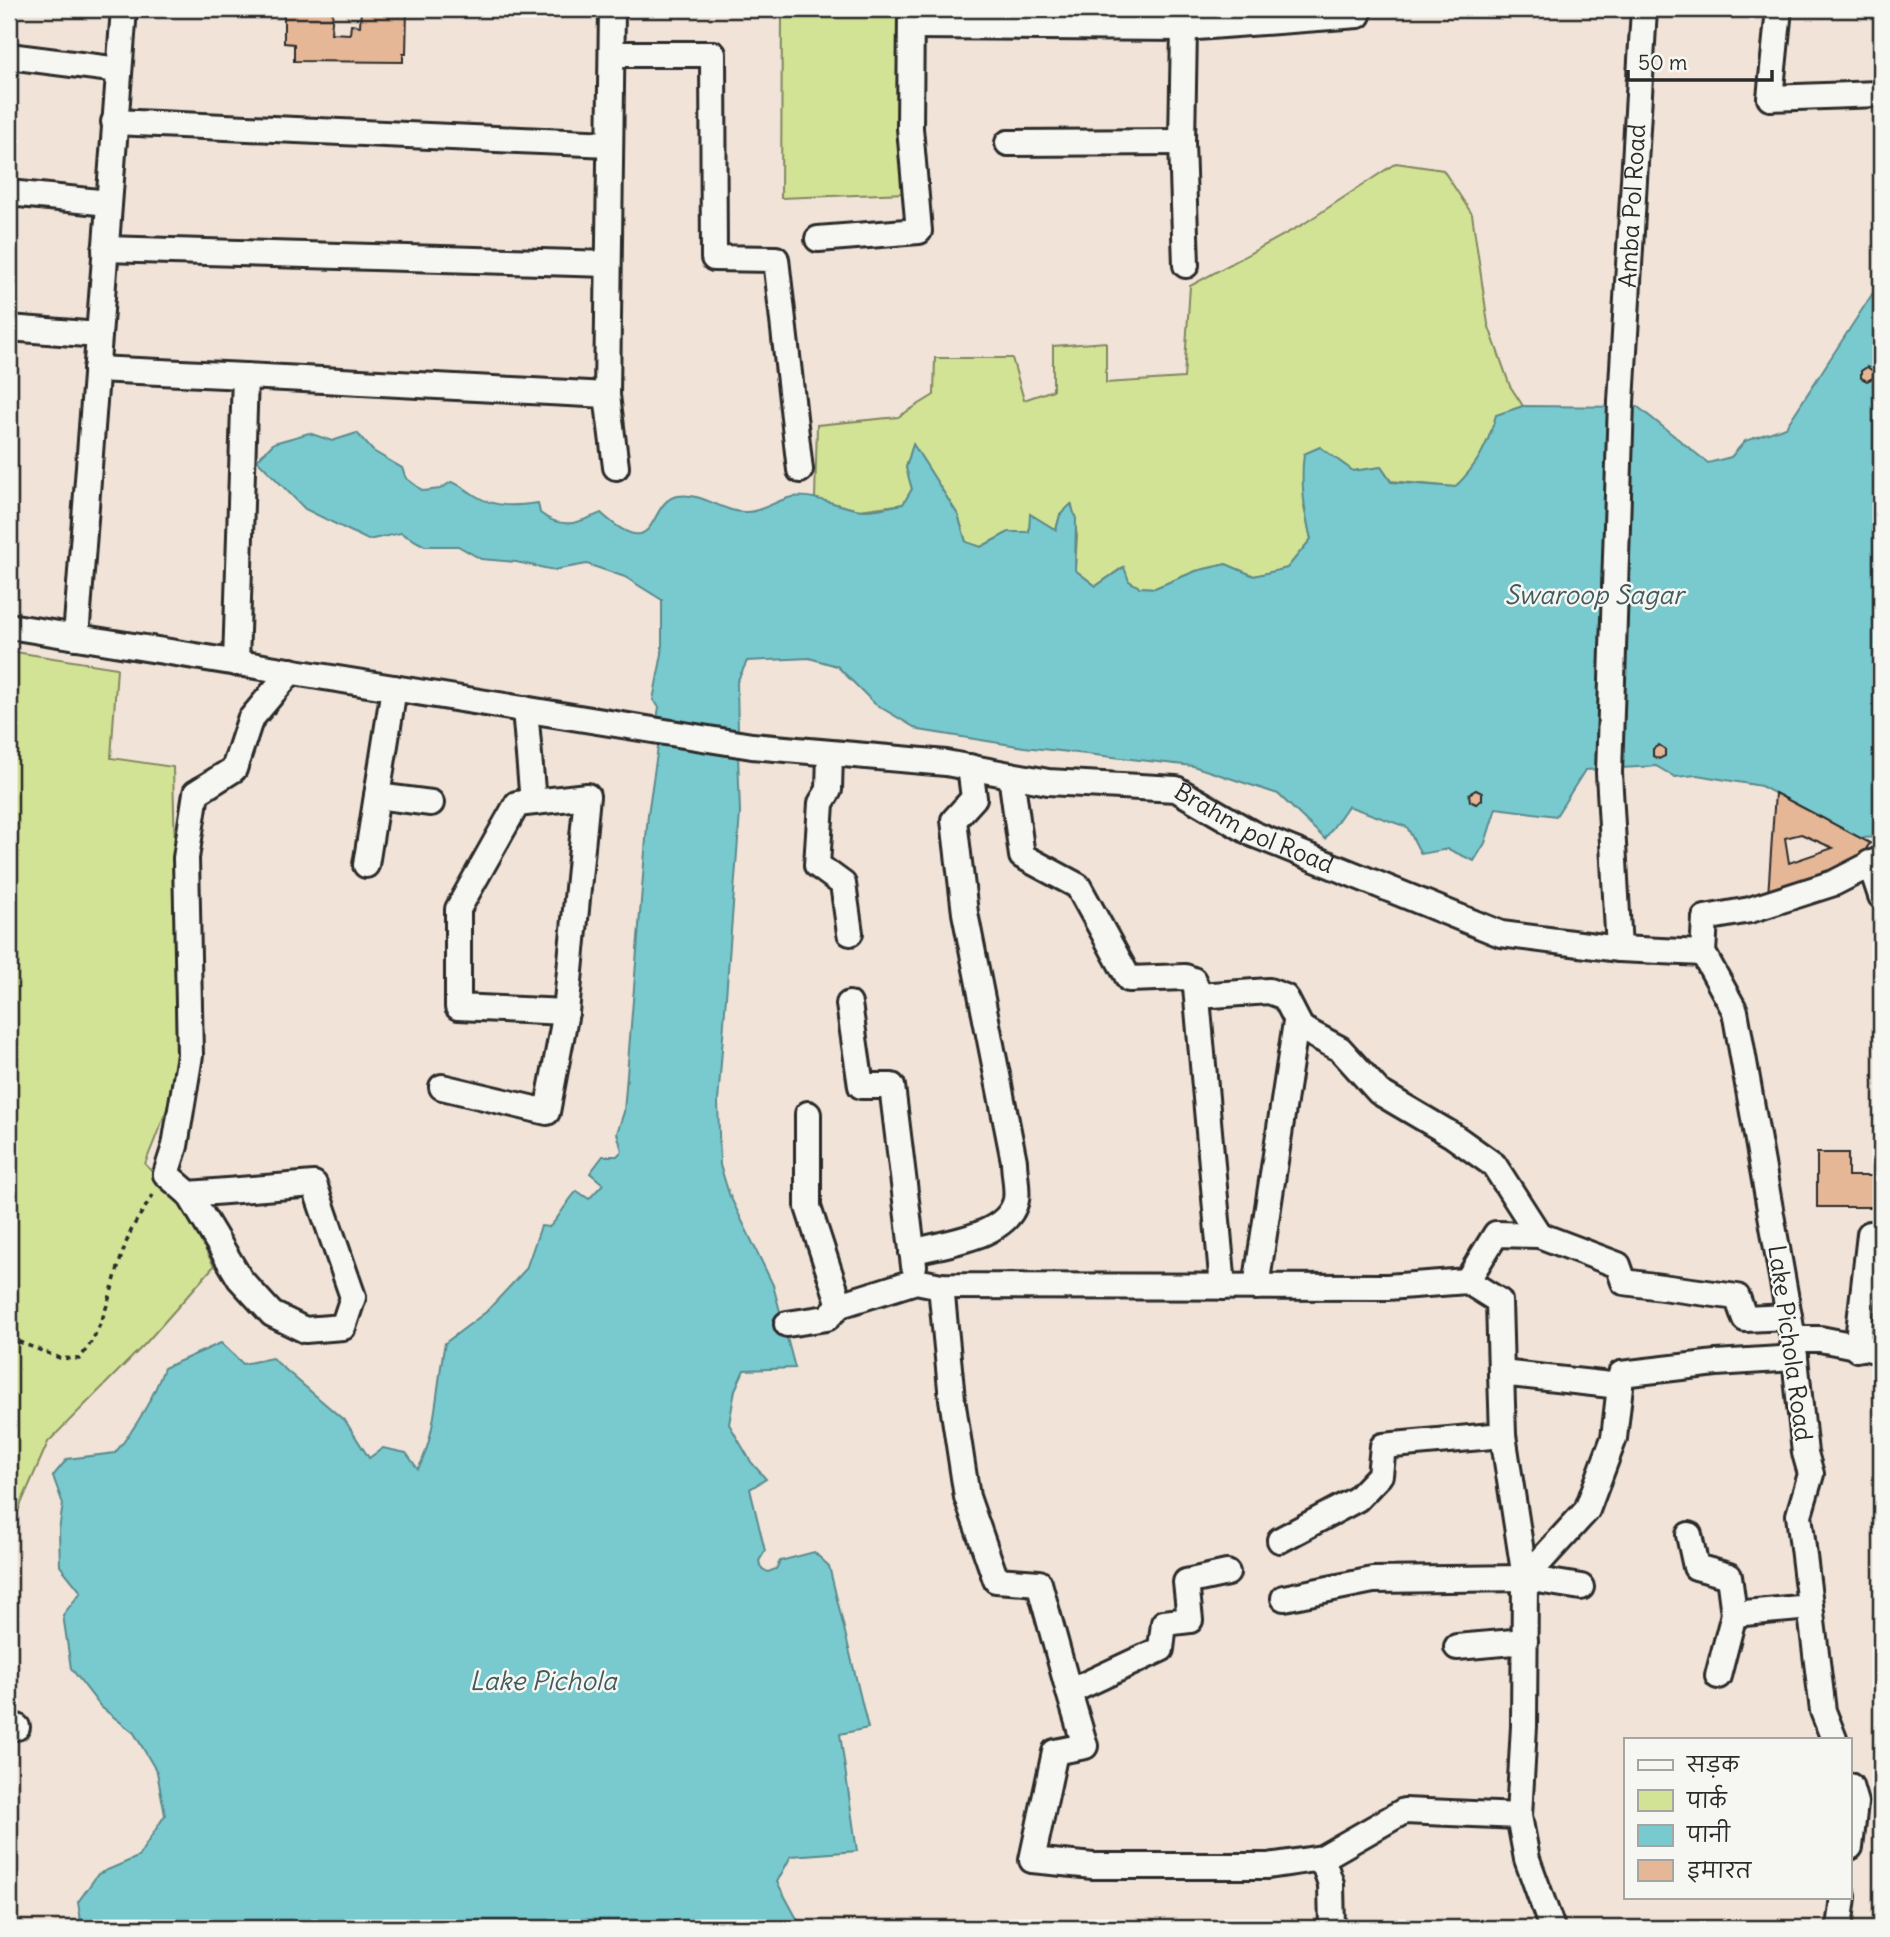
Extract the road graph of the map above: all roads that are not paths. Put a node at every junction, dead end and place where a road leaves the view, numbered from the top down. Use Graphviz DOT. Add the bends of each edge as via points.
graph roads {
  1 [pos="124,9"];
  2 [pos="612,9"];
  3 [pos="1358,9"];
  4 [pos="1644,9"];
  5 [pos="1779,9"];
  6 [pos="911,17"];
  7 [pos="1184,28"];
  8 [pos="611,54"];
  9 [pos="9,56"];
  10 [pos="118,70"];
  11 [pos="1878,94"];
  12 [pos="114,122"];
  13 [pos="1182,142"];
  14 [pos="1008,143"];
  15 [pos="610,144"];
  16 [pos="9,193"];
  17 [pos="109,203"];
  18 [pos="818,239"];
  19 [pos="105,249"];
  20 [pos="608,264"];
  21 [pos="1186,265"];
  22 [pos="9,328"];
  23 [pos="99,335"];
  24 [pos="96,369"];
  25 [pos="246,376"];
  26 [pos="607,395"];
  27 [pos="616,467"];
  28 [pos="800,470"];
  29 [pos="9,626"];
  30 [pos="76,636"];
  31 [pos="236,663"];
  32 [pos="290,671"];
  33 [pos="394,688"];
  34 [pos="525,709"];
  35 [pos="830,754"];
  36 [pos="970,767"];
  37 [pos="1011,775"];
  38 [pos="377,796"];
  39 [pos="533,802"];
  40 [pos="431,803"];
  41 [pos="1876,861"];
  42 [pos="366,865"];
  43 [pos="1881,896"];
  44 [pos="850,933"];
  45 [pos="1619,948"];
  46 [pos="1703,953"];
  47 [pos="1198,996"];
  48 [pos="849,1004"];
  49 [pos="566,1012"];
  50 [pos="1296,1022"];
  51 [pos="442,1087"];
  52 [pos="808,1114"];
  53 [pos="189,1194"];
  54 [pos="1870,1234"];
  55 [pos="1539,1235"];
  56 [pos="912,1252"];
  57 [pos="916,1281"];
  58 [pos="1467,1281"];
  59 [pos="941,1286"];
  60 [pos="1223,1287"];
  61 [pos="1256,1287"];
  62 [pos="840,1305"];
  63 [pos="787,1324"];
  64 [pos="1792,1338"];
  65 [pos="1869,1350"];
  66 [pos="1501,1373"];
  67 [pos="1620,1386"];
  68 [pos="1503,1435"];
  69 [pos="1689,1535"];
  70 [pos="1280,1540"];
  71 [pos="1227,1573"];
  72 [pos="1525,1578"];
  73 [pos="1581,1587"];
  74 [pos="1284,1598"];
  75 [pos="1810,1608"];
  76 [pos="1734,1615"];
  77 [pos="1525,1642"];
  78 [pos="1457,1647"];
  79 [pos="1718,1676"];
  80 [pos="1069,1692"];
  81 [pos="1834,1738"];
  82 [pos="1853,1794"];
  83 [pos="1852,1812"];
  84 [pos="1520,1816"];
  85 [pos="1322,1858"];
  86 [pos="1843,1898"];
  87 [pos="1332,1928"];
  88 [pos="1552,1928"];
  89 [pos="1839,1928"];
  1 -- 10 [label="street"];
  2 -- 8 [label="street"];
  3 -- 7 [label="street" via="1359,15"];
  4 -- 45 [label="street, Amba Pol Road" via="1621,402 1609,773"];
  5 -- 11 [label="street" via="1770,98"];
  6 -- 7 [label="street"];
  6 -- 18 [label="street" via="910,128 919,231"];
  7 -- 13 [label="street"];
  8 -- 15 [label="street"];
  8 -- 28 [label="street" via="713,54 714,257 776,259"];
  9 -- 10 [label="street"];
  10 -- 12 [label="street"];
  12 -- 15 [label="street"];
  12 -- 17 [label="street"];
  13 -- 14 [label="street"];
  13 -- 21 [label="street"];
  15 -- 20 [label="street"];
  16 -- 17 [label="street"];
  17 -- 19 [label="street"];
  19 -- 20 [label="street"];
  19 -- 23 [label="street"];
  20 -- 26 [label="street"];
  22 -- 23 [label="street"];
  23 -- 24 [label="street"];
  24 -- 25 [label="street"];
  24 -- 30 [label="street"];
  25 -- 26 [label="street"];
  25 -- 31 [label="street"];
  26 -- 27 [label="street"];
  29 -- 30 [label="street, Brahm pol Road"];
  30 -- 31 [label="street, Brahm pol Road"];
  31 -- 32 [label="street, Brahm pol Road"];
  32 -- 33 [label="street, Brahm pol Road"];
  32 -- 53 [label="street" via="250,720 234,769 196,793 186,858 190,1055 166,1174"];
  33 -- 34 [label="street, Brahm pol Road"];
  33 -- 38 [label="street"];
  34 -- 35 [label="street, Brahm pol Road"];
  34 -- 39 [label="street"];
  35 -- 36 [label="street, Brahm pol Road"];
  35 -- 44 [label="street" via="830,790 821,803 817,865 843,884"];
  36 -- 37 [label="street, Brahm pol Road"];
  36 -- 56 [label="street" via="974,798 954,821 965,913 1014,1161 1016,1200 1005,1222 967,1239"];
  37 -- 45 [label="street, Brahm pol Road" via="1048,782 1176,789 1253,834 1501,934"];
  37 -- 47 [label="street" via="1022,856 1078,886 1129,979 1185,977 1193,980"];
  38 -- 40 [label="street"];
  38 -- 42 [label="street"];
  39 -- 49 [label="street" via="587,796"];
  39 -- 49 [label="street" via="517,804 458,909 458,1007"];
  41 -- 43 [label="street"];
  41 -- 46 [label="street" via="1833,883 1750,910 1705,918"];
  45 -- 46 [label="street, Brahm pol Road"];
  46 -- 64 [label="street, Lake Pichola Road" via="1735,1012"];
  47 -- 50 [label="street" via="1278,993"];
  47 -- 60 [label="street"];
  48 -- 56 [label="street" via="861,1086 892,1086"];
  49 -- 51 [label="street" via="547,1112"];
  50 -- 55 [label="street" via="1340,1049 1379,1092 1494,1165"];
  50 -- 61 [label="street"];
  52 -- 62 [label="street" via="808,1207"];
  53 -- 53 [label="street" via="314,1184 353,1297 343,1327 305,1330 272,1314 240,1279"];
  54 -- 65 [label="street"];
  55 -- 58 [label="street" via="1496,1234"];
  55 -- 64 [label="street" via="1618,1265 1624,1282 1737,1297 1745,1319"];
  56 -- 57 [label="street"];
  57 -- 59 [label="street"];
  57 -- 62 [label="street"];
  58 -- 61 [label="street" via="1387,1287"];
  58 -- 66 [label="street" via="1499,1301"];
  59 -- 60 [label="street"];
  59 -- 80 [label="street" via="967,1497 996,1580 1039,1583"];
  60 -- 61 [label="street"];
  62 -- 63 [label="street" via="827,1318"];
  64 -- 65 [label="street"];
  64 -- 67 [label="street" via="1716,1363 1621,1374"];
  64 -- 75 [label="street, Lake Pichola Road" via="1811,1474 1799,1515"];
  66 -- 67 [label="street"];
  66 -- 68 [label="street"];
  67 -- 72 [label="street" via="1614,1437 1587,1510"];
  68 -- 70 [label="street" via="1384,1446 1380,1475 1357,1499"];
  68 -- 72 [label="street"];
  69 -- 76 [label="street" via="1696,1567 1730,1576"];
  71 -- 80 [label="street" via="1186,1582 1190,1620 1164,1623 1161,1649"];
  72 -- 73 [label="street"];
  72 -- 74 [label="street" via="1373,1580"];
  72 -- 77 [label="street"];
  75 -- 76 [label="street"];
  75 -- 81 [label="street, Lake Pichola Road" via="1823,1711"];
  76 -- 79 [label="street"];
  77 -- 78 [label="street"];
  77 -- 84 [label="street"];
  80 -- 85 [label="street" via="1084,1746 1055,1752 1032,1860 1093,1866 1268,1866"];
  82 -- 83 [label="street"];
  84 -- 85 [label="street" via="1404,1811"];
  84 -- 88 [label="street" via="1527,1859"];
  85 -- 87 [label="street" via="1331,1884"];
  86 -- 89 [label="street"];
}
